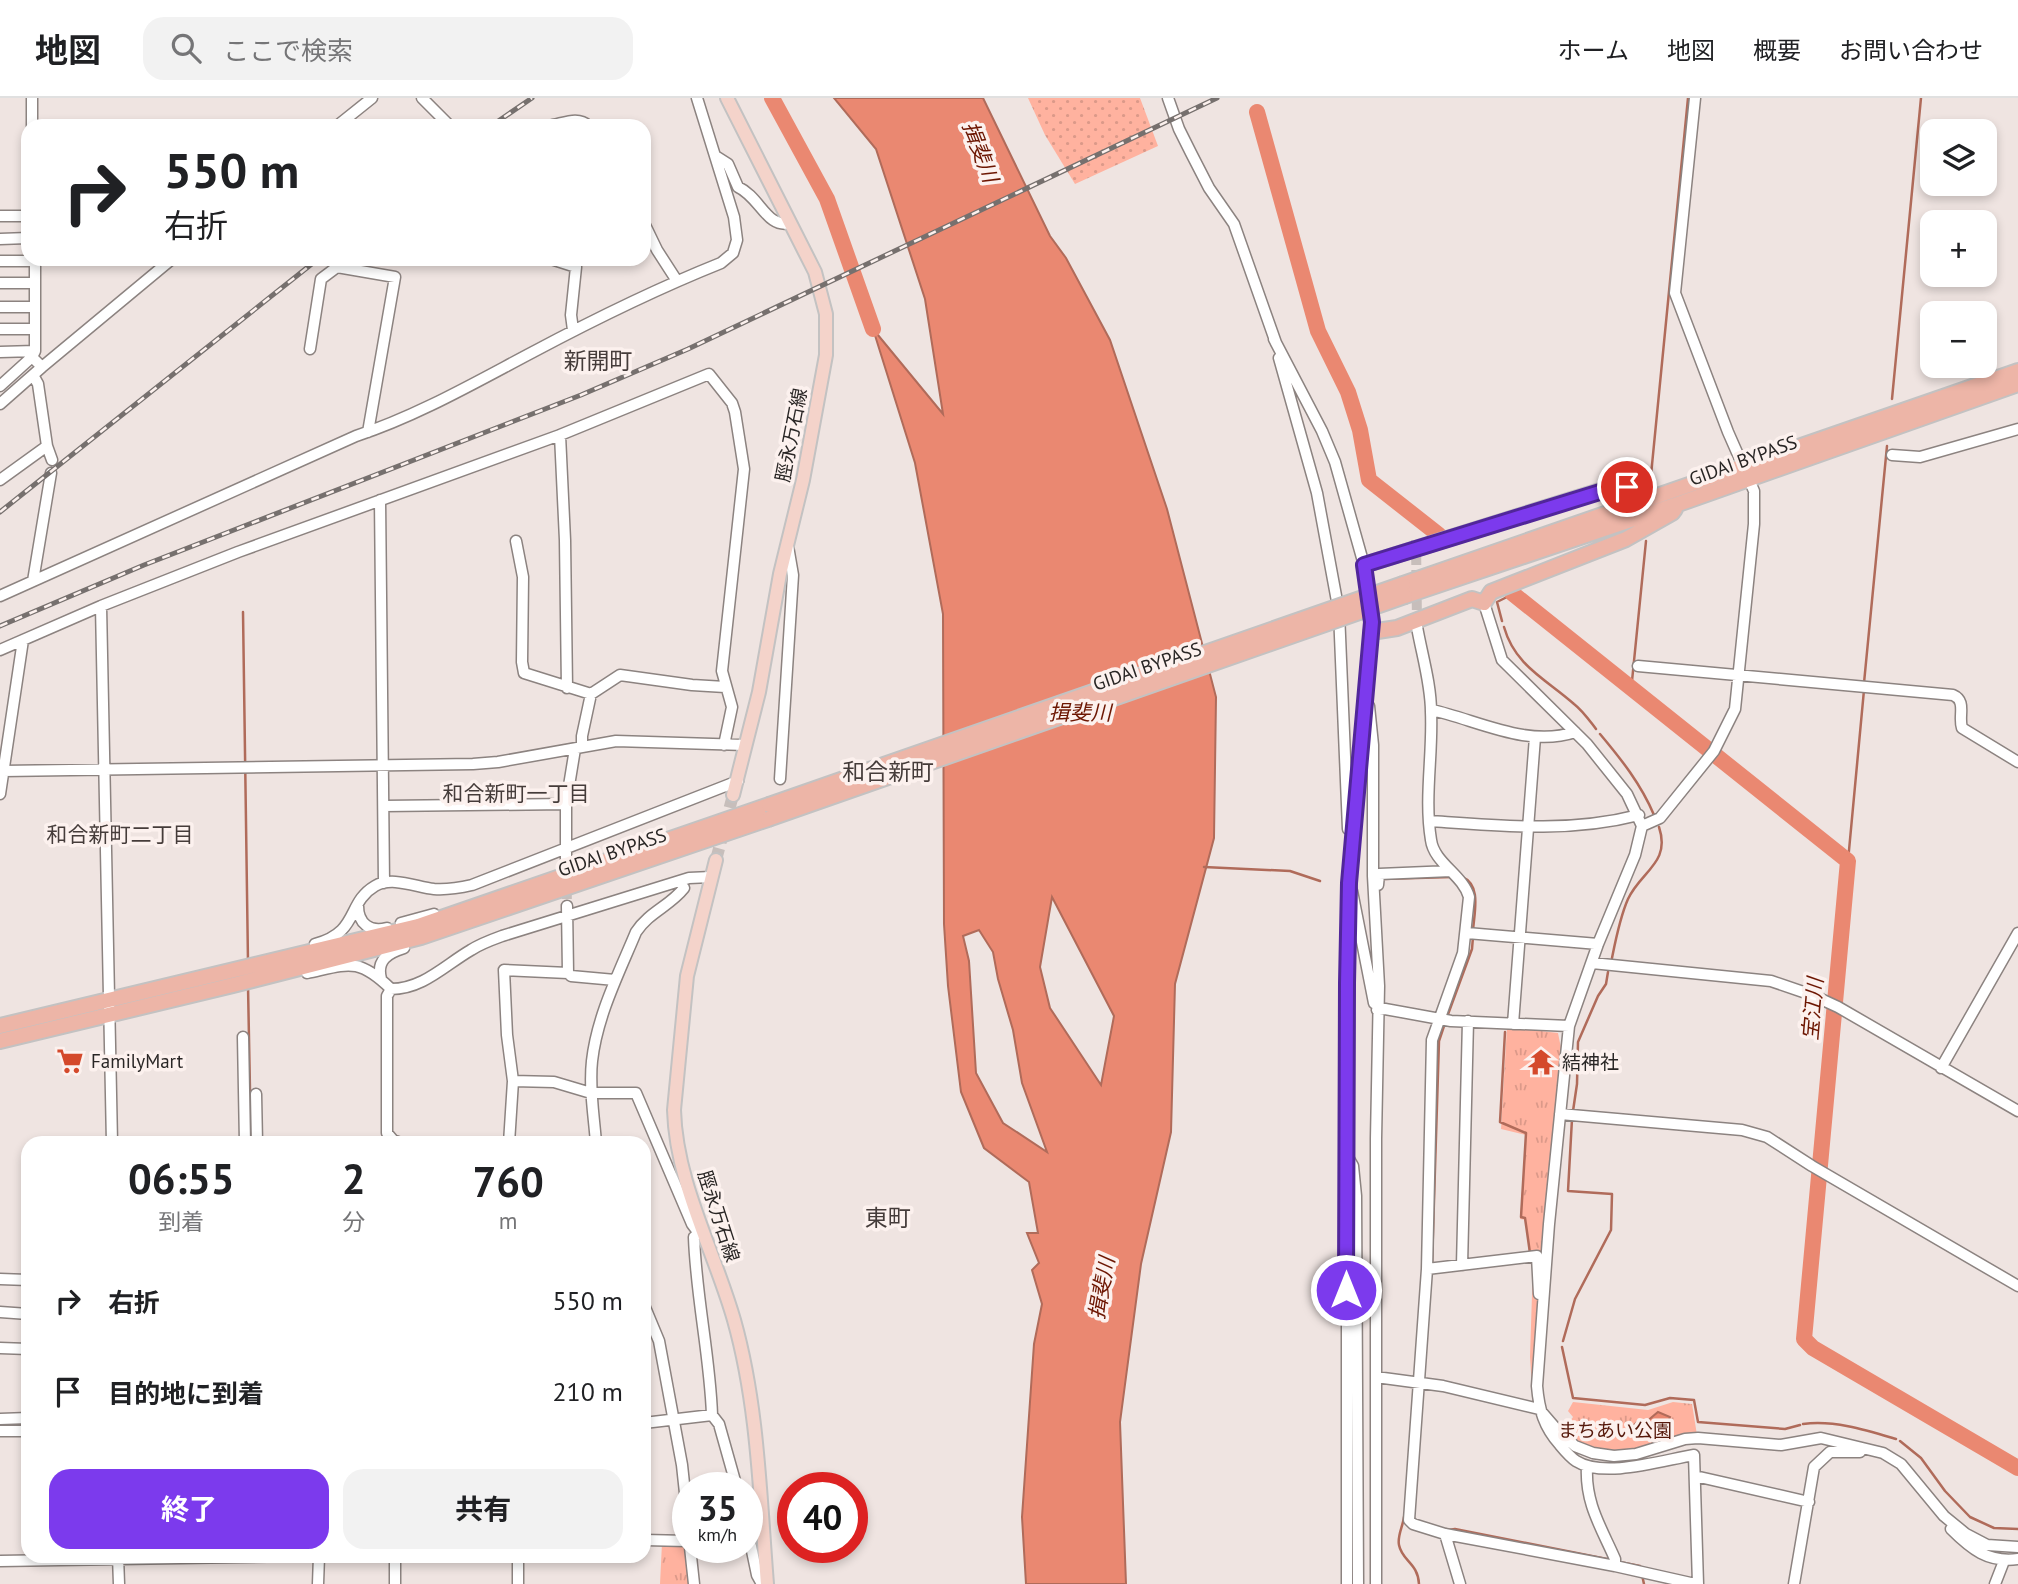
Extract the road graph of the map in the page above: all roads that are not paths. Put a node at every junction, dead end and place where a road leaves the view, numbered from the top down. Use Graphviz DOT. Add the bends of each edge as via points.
graph roads {
  1 [pos="32,98"];
  2 [pos="372,98"];
  3 [pos="422,98"];
  4 [pos="697,98"];
  5 [pos="727,98"];
  6 [pos="1168,98"];
  7 [pos="1695,98"];
  8 [pos="32,119"];
  9 [pos="346,119"];
  10 [pos="443,119"];
  11 [pos="717,157"];
  12 [pos="0,216"];
  13 [pos="21,216"];
  14 [pos="790,223"];
  15 [pos="21,238"];
  16 [pos="651,238"];
  17 [pos="0,239"];
  18 [pos="21,260"];
  19 [pos="0,261"];
  20 [pos="35,266"];
  21 [pos="163,266"];
  22 [pos="573,266"];
  23 [pos="677,281"];
  24 [pos="0,283"];
  25 [pos="35,283"];
  26 [pos="35,306"];
  27 [pos="0,307"];
  28 [pos="0,329"];
  29 [pos="35,329"];
  30 [pos="573,330"];
  31 [pos="1275,339"];
  32 [pos="310,349"];
  33 [pos="0,352"];
  34 [pos="34,354"];
  35 [pos="42,366"];
  36 [pos="2018,371"];
  37 [pos="33,374"];
  38 [pos="5,376"];
  39 [pos="2018,384"];
  40 [pos="0,386"];
  41 [pos="0,404"];
  42 [pos="2018,429"];
  43 [pos="368,432"];
  44 [pos="560,435"];
  45 [pos="47,446"];
  46 [pos="1892,455"];
  47 [pos="52,460"];
  48 [pos="1745,472"];
  49 [pos="51,473"];
  50 [pos="0,480"];
  51 [pos="1654,496"];
  52 [pos="380,500"];
  53 [pos="1681,503"];
  54 [pos="516,541"];
  55 [pos="787,542"];
  56 [pos="1364,565"];
  57 [pos="33,581"];
  58 [pos="1404,590"];
  59 [pos="0,596"];
  60 [pos="1484,603"];
  61 [pos="101,606"];
  62 [pos="1417,627"];
  63 [pos="1371,632"];
  64 [pos="23,640"];
  65 [pos="0,650"];
  66 [pos="1638,666"];
  67 [pos="1739,674"];
  68 [pos="725,687"];
  69 [pos="567,688"];
  70 [pos="1365,691"];
  71 [pos="591,694"];
  72 [pos="1432,710"];
  73 [pos="1574,732"];
  74 [pos="1535,737"];
  75 [pos="745,745"];
  76 [pos="724,746"];
  77 [pos="579,748"];
  78 [pos="2018,762"];
  79 [pos="383,764"];
  80 [pos="105,769"];
  81 [pos="3,771"];
  82 [pos="780,779"];
  83 [pos="738,781"];
  84 [pos="0,794"];
  85 [pos="733,795"];
  86 [pos="566,804"];
  87 [pos="384,806"];
  88 [pos="769,812"];
  89 [pos="1430,821"];
  90 [pos="1640,821"];
  91 [pos="1528,828"];
  92 [pos="1351,850"];
  93 [pos="566,854"];
  94 [pos="716,860"];
  95 [pos="1451,871"];
  96 [pos="711,877"];
  97 [pos="384,883"];
  98 [pos="1349,883"];
  99 [pos="684,888"];
  100 [pos="526,889"];
  101 [pos="1374,900"];
  102 [pos="358,905"];
  103 [pos="567,911"];
  104 [pos="446,929"];
  105 [pos="1467,933"];
  106 [pos="2018,933"];
  107 [pos="1520,937"];
  108 [pos="1598,944"];
  109 [pos="1592,963"];
  110 [pos="260,965"];
  111 [pos="280,973"];
  112 [pos="568,973"];
  113 [pos="381,979"];
  114 [pos="615,980"];
  115 [pos="391,989"];
  116 [pos="110,998"];
  117 [pos="1377,1010"];
  118 [pos="110,1014"];
  119 [pos="1439,1018"];
  120 [pos="1468,1021"];
  121 [pos="1513,1024"];
  122 [pos="1569,1026"];
  123 [pos="243,1037"];
  124 [pos="1,1038"];
  125 [pos="1941,1068"];
  126 [pos="513,1081"];
  127 [pos="591,1093"];
  128 [pos="256,1094"];
  129 [pos="2018,1111"];
  130 [pos="1560,1114"];
  131 [pos="112,1136"];
  132 [pos="245,1136"];
  133 [pos="257,1136"];
  134 [pos="390,1136"];
  135 [pos="509,1136"];
  136 [pos="595,1136"];
  137 [pos="1346,1155"];
  138 [pos="700,1231"];
  139 [pos="1462,1265"];
  140 [pos="1427,1269"];
  141 [pos="0,1279"];
  142 [pos="21,1280"];
  143 [pos="2018,1286"];
  144 [pos="0,1312"];
  145 [pos="21,1314"];
  146 [pos="1542,1317"];
  147 [pos="651,1321"];
  148 [pos="0,1348"];
  149 [pos="21,1349"];
  150 [pos="1376,1377"];
  151 [pos="1418,1382"];
  152 [pos="1539,1409"];
  153 [pos="712,1415"];
  154 [pos="0,1419"];
  155 [pos="21,1419"];
  156 [pos="673,1419"];
  157 [pos="651,1422"];
  158 [pos="0,1431"];
  159 [pos="21,1431"];
  160 [pos="1883,1452"];
  161 [pos="1587,1466"];
  162 [pos="683,1472"];
  163 [pos="732,1472"];
  164 [pos="1695,1476"];
  165 [pos="1809,1502"];
  166 [pos="1944,1516"];
  167 [pos="1445,1534"];
  168 [pos="651,1540"];
  169 [pos="672,1541"];
  170 [pos="2018,1547"];
  171 [pos="2018,1559"];
  172 [pos="21,1560"];
  173 [pos="0,1561"];
  174 [pos="2004,1561"];
  175 [pos="118,1563"];
  176 [pos="319,1563"];
  177 [pos="395,1563"];
  178 [pos="518,1563"];
  179 [pos="692,1563"];
  180 [pos="754,1563"];
  181 [pos="1615,1566"];
  182 [pos="119,1584"];
  183 [pos="318,1584"];
  184 [pos="395,1584"];
  185 [pos="518,1584"];
  186 [pos="694,1584"];
  187 [pos="764,1584"];
  188 [pos="1347,1584"];
  189 [pos="1358,1584"];
  190 [pos="1376,1584"];
  191 [pos="1460,1584"];
  192 [pos="1696,1584"];
  193 [pos="1794,1584"];
  194 [pos="1996,1584"];
  1 -- 8 [label="street"];
  2 -- 9 [label="street"];
  3 -- 10 [label="street"];
  4 -- 11 [label="street"];
  5 -- 14 [label="main road, 脛永万石線"];
  6 -- 31 [label="street" via="1203,176 1234,224"];
  7 -- 48 [label="street" via="1675,293"];
  11 -- 14 [label="street" via="727,164 738,187 749,192 772,221"];
  11 -- 23 [label="street" via="734,218 737,240 733,253 721,263"];
  12 -- 13 [label="street"];
  14 -- 55 [label="main road, 脛永万石線" via="815,272 826,314 826,355"];
  15 -- 17 [label="street"];
  16 -- 23 [label="street"];
  18 -- 19 [label="street"];
  20 -- 25 [label="street"];
  21 -- 35 [label="street"];
  22 -- 30 [label="street"];
  23 -- 30 [label="street"];
  24 -- 25 [label="street"];
  25 -- 26 [label="street"];
  26 -- 27 [label="street"];
  26 -- 29 [label="street"];
  28 -- 29 [label="street"];
  29 -- 34 [label="street"];
  30 -- 43 [label="street"];
  31 -- 56 [label="street" via="1335,461"];
  31 -- 92 [label="street" via="1318,493 1336,588"];
  32 -- 43 [label="street" via="321,279 337,267 395,278"];
  33 -- 34 [label="street"];
  34 -- 35 [label="street"];
  34 -- 38 [label="street"];
  35 -- 37 [label="street"];
  36 -- 48 [label="highway, GIDAI BYPASS"];
  37 -- 41 [label="street"];
  37 -- 45 [label="street"];
  38 -- 40 [label="street"];
  39 -- 48 [label="highway, GIDAI BYPASS"];
  42 -- 46 [label="street" via="1920,457"];
  43 -- 57 [label="street"];
  44 -- 52 [label="street"];
  44 -- 68 [label="street" via="709,374 732,403 744,469 722,671"];
  44 -- 69 [label="street"];
  45 -- 47 [label="street"];
  45 -- 50 [label="street"];
  48 -- 51 [label="highway, GIDAI BYPASS"];
  48 -- 53 [label="highway, GIDAI BYPASS"];
  48 -- 67 [label="street" via="1756,497"];
  49 -- 57 [label="street"];
  51 -- 56 [label="highway" via="1627,487 1603,491"];
  51 -- 58 [label="highway, GIDAI BYPASS"];
  52 -- 61 [label="street"];
  52 -- 79 [label="street"];
  53 -- 58 [label="highway, GIDAI BYPASS"];
  53 -- 60 [label="highway" via="1626,539 1491,592"];
  54 -- 69 [label="street" via="523,577 524,673"];
  55 -- 75 [label="main road, 脛永万石線"];
  55 -- 82 [label="street" via="793,575"];
  56 -- 63 [label="street"];
  57 -- 59 [label="street"];
  58 -- 88 [label="highway, GIDAI BYPASS, bridge"];
  60 -- 63 [label="highway" via="1472,599 1397,628"];
  60 -- 73 [label="street" via="1502,660"];
  61 -- 64 [label="street"];
  61 -- 80 [label="street"];
  62 -- 72 [label="street"];
  63 -- 70 [label="street"];
  64 -- 65 [label="street"];
  64 -- 81 [label="street"];
  66 -- 67 [label="street"];
  67 -- 78 [label="street" via="1953,695 1962,704 1962,728"];
  67 -- 90 [label="street" via="1735,709 1712,753 1660,818"];
  68 -- 71 [label="street" via="620,676"];
  68 -- 76 [label="street" via="732,707"];
  69 -- 71 [label="street"];
  70 -- 92 [label="street"];
  70 -- 101 [label="street" via="1373,745"];
  71 -- 77 [label="street"];
  72 -- 74 [label="street"];
  72 -- 89 [label="street"];
  73 -- 74 [label="street"];
  73 -- 90 [label="street" via="1627,794"];
  74 -- 91 [label="street"];
  75 -- 76 [label="street"];
  75 -- 83 [label="main road, 脛永万石線"];
  76 -- 77 [label="street" via="616,741"];
  77 -- 79 [label="street" via="473,764"];
  77 -- 86 [label="street"];
  79 -- 80 [label="street"];
  79 -- 87 [label="street"];
  80 -- 81 [label="street"];
  80 -- 116 [label="street"];
  81 -- 84 [label="street"];
  83 -- 85 [label="main road, 脛永万石線"];
  83 -- 93 [label="street"];
  86 -- 87 [label="street"];
  86 -- 93 [label="street"];
  87 -- 97 [label="street"];
  88 -- 100 [label="highway, GIDAI BYPASS"];
  88 -- 104 [label="highway, GIDAI BYPASS"];
  89 -- 91 [label="street"];
  89 -- 95 [label="street" via="1430,843"];
  90 -- 91 [label="street"];
  90 -- 108 [label="street" via="1635,855"];
  91 -- 107 [label="street"];
  92 -- 98 [label="street"];
  93 -- 97 [label="street" via="454,889"];
  94 -- 96 [label="main road, 脛永万石線"];
  95 -- 101 [label="street" via="1379,874"];
  95 -- 105 [label="street" via="1469,897"];
  96 -- 103 [label="street" via="689,878"];
  96 -- 138 [label="main road, 脛永万石線" via="687,976 674,1110 679,1154"];
  97 -- 102 [label="street" via="377,884"];
  98 -- 117 [label="street"];
  98 -- 137 [label="street"];
  99 -- 114 [label="street" via="644,919"];
  100 -- 102 [label="street" via="381,930 363,923"];
  100 -- 110 [label="highway, GIDAI BYPASS" via="418,926"];
  101 -- 117 [label="street"];
  102 -- 110 [label="street" via="351,920 327,941 279,954"];
  103 -- 112 [label="street"];
  103 -- 115 [label="street" via="472,949 419,984"];
  104 -- 111 [label="highway, GIDAI BYPASS"];
  104 -- 113 [label="street" via="388,954 380,965"];
  105 -- 107 [label="street"];
  105 -- 119 [label="street"];
  106 -- 125 [label="street"];
  107 -- 108 [label="street"];
  107 -- 121 [label="street"];
  108 -- 109 [label="street"];
  109 -- 122 [label="street"];
  109 -- 125 [label="street" via="1771,981 1834,1005"];
  110 -- 116 [label="highway, GIDAI BYPASS"];
  111 -- 113 [label="street" via="358,965"];
  111 -- 118 [label="highway, GIDAI BYPASS"];
  112 -- 114 [label="street"];
  112 -- 126 [label="street" via="504,970"];
  113 -- 115 [label="street"];
  114 -- 127 [label="street" via="592,1059"];
  115 -- 134 [label="street" via="387,996"];
  116 -- 118 [label="street"];
  116 -- 124 [label="highway, GIDAI BYPASS"];
  117 -- 119 [label="street"];
  117 -- 150 [label="street"];
  118 -- 124 [label="highway, GIDAI BYPASS"];
  118 -- 131 [label="street"];
  119 -- 120 [label="street"];
  119 -- 140 [label="street" via="1432,1040"];
  120 -- 121 [label="street"];
  120 -- 139 [label="street"];
  121 -- 122 [label="street"];
  122 -- 130 [label="street"];
  123 -- 132 [label="street"];
  125 -- 129 [label="street"];
  126 -- 127 [label="street" via="554,1082"];
  126 -- 135 [label="street"];
  127 -- 136 [label="street"];
  127 -- 138 [label="street" via="636,1093 692,1224"];
  128 -- 133 [label="street"];
  130 -- 143 [label="street" via="1767,1136"];
  130 -- 146 [label="street"];
  137 -- 188 [label="street"];
  137 -- 189 [label="street" via="1353,1166 1356,1196"];
  138 -- 153 [label="street" via="694,1237 695,1275"];
  138 -- 187 [label="main road, 脛永万石線" via="734,1320 748,1388"];
  139 -- 140 [label="street"];
  139 -- 146 [label="street" via="1537,1256"];
  140 -- 151 [label="street"];
  141 -- 142 [label="street"];
  144 -- 145 [label="street"];
  146 -- 152 [label="street"];
  147 -- 156 [label="street" via="659,1340"];
  148 -- 149 [label="street"];
  150 -- 151 [label="street"];
  150 -- 190 [label="street"];
  151 -- 152 [label="street"];
  151 -- 167 [label="street" via="1409,1520"];
  152 -- 160 [label="street" via="1575,1446 1614,1456 1698,1438 1781,1445 1821,1438"];
  152 -- 161 [label="street" via="1546,1426 1574,1461"];
  153 -- 156 [label="street"];
  153 -- 163 [label="street" via="719,1424"];
  154 -- 155 [label="street"];
  156 -- 157 [label="street"];
  156 -- 162 [label="street"];
  158 -- 159 [label="street"];
  160 -- 165 [label="street" via="1830,1452 1814,1467"];
  160 -- 166 [label="street" via="1901,1464"];
  161 -- 164 [label="street" via="1623,1469 1694,1455"];
  161 -- 181 [label="street" via="1586,1488"];
  164 -- 165 [label="street"];
  164 -- 192 [label="street"];
  165 -- 193 [label="street"];
  166 -- 170 [label="street" via="1987,1545"];
  166 -- 174 [label="street" via="1972,1548"];
  167 -- 181 [label="street"];
  167 -- 191 [label="street"];
  168 -- 169 [label="street"];
  171 -- 174 [label="street"];
  172 -- 173 [label="street"];
  174 -- 194 [label="street"];
  175 -- 182 [label="street"];
  176 -- 183 [label="street"];
  177 -- 184 [label="street"];
  178 -- 185 [label="street"];
  179 -- 186 [label="street"];
  180 -- 187 [label="street"];
  181 -- 192 [label="street"];
}
